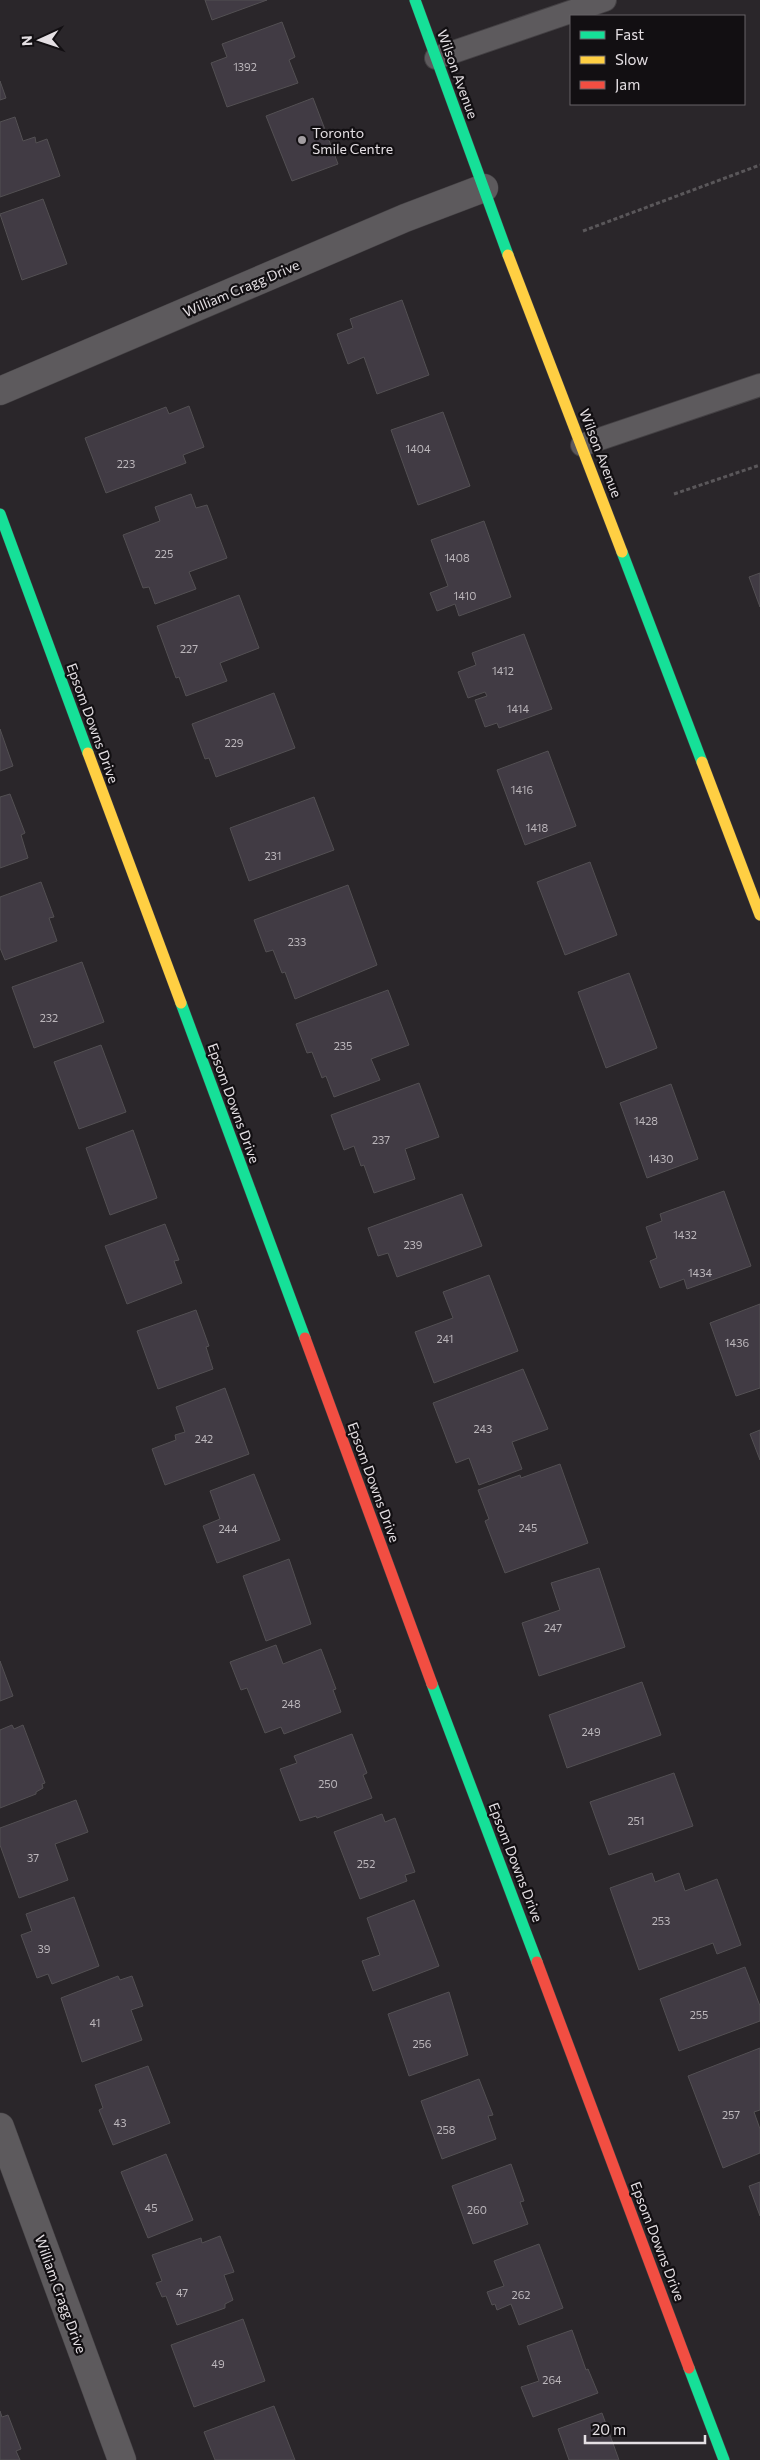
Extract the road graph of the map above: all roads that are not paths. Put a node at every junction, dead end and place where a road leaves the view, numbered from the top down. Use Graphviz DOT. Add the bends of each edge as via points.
graph roads {
  1 [pos="415,0"];
  2 [pos="605,0"];
  3 [pos="436,58"];
  4 [pos="484,188"];
  5 [pos="760,385"];
  6 [pos="0,391"];
  7 [pos="582,445"];
  8 [pos="0,514"];
  9 [pos="760,915"];
  10 [pos="0,2127"];
  11 [pos="122,2460"];
  12 [pos="724,2460"];
  1 -- 3 [label="street, Wilson Avenue"];
  2 -- 3 [label="lane"];
  3 -- 4 [label="street, Wilson Avenue"];
  4 -- 6 [label="street, William Cragg Drive" via="405,218"];
  4 -- 7 [label="street, Wilson Avenue"];
  5 -- 7 [label="lane"];
  7 -- 9 [label="street, Wilson Avenue"];
  8 -- 12 [label="street, Epsom Downs Drive"];
  10 -- 11 [label="street, William Cragg Drive"];
}
